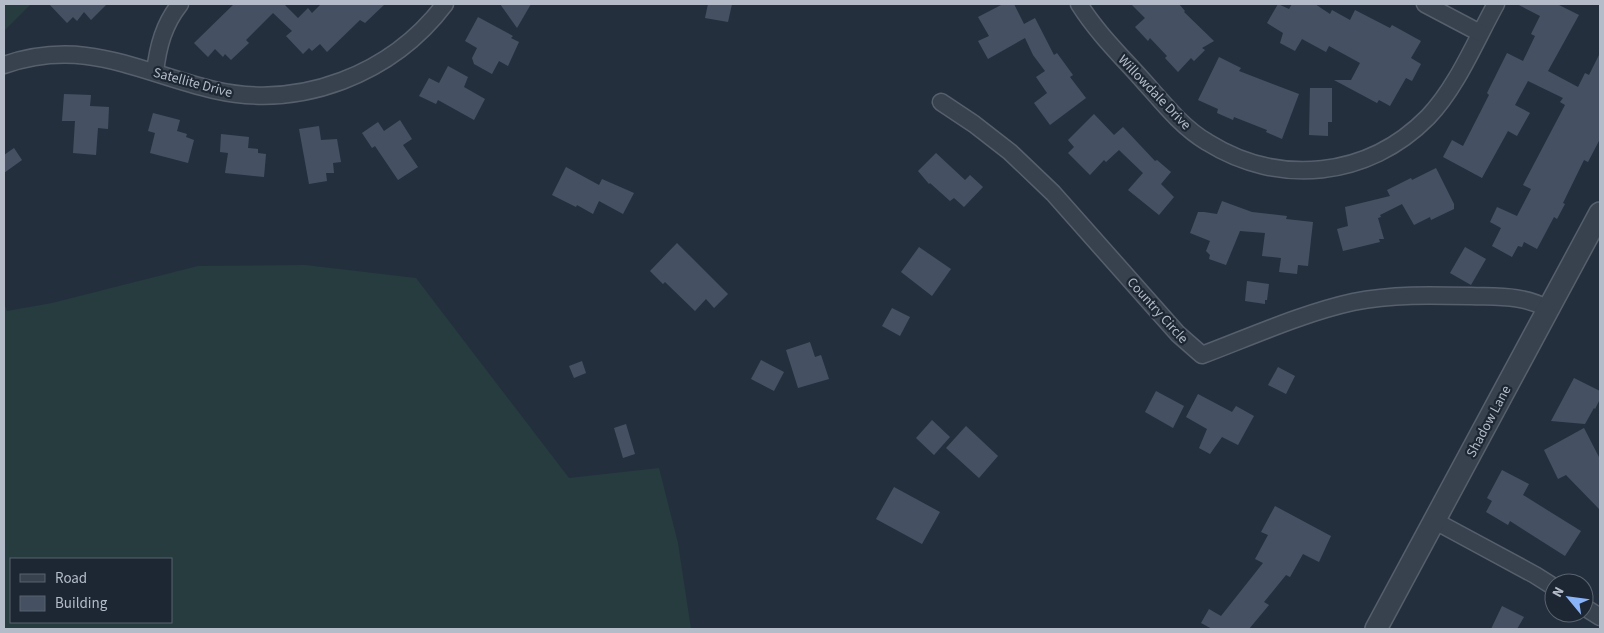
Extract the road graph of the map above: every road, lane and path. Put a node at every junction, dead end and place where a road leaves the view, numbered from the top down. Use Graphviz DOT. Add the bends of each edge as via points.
graph roads {
  1 [pos="180,4"];
  2 [pos="446,4"];
  3 [pos="1079,4"];
  4 [pos="1425,4"];
  5 [pos="1496,4"];
  6 [pos="1480,33"];
  7 [pos="4,65"];
  8 [pos="155,72"];
  9 [pos="941,102"];
  10 [pos="1600,213"];
  11 [pos="1549,309"];
  12 [pos="1435,521"];
  13 [pos="1544,581"];
  14 [pos="1376,629"];
  1 -- 8 [label="street" via="163,31"];
  2 -- 8 [label="street, Satellite Drive" via="412,41 390,58 334,85 274,95 242,94 214,90"];
  3 -- 6 [label="street, Willowdale Drive" via="1104,38 1184,124 1228,154 1282,170 1339,167 1387,149 1408,135 1444,97"];
  4 -- 6 [label="street"];
  5 -- 6 [label="street, Willowdale Drive"];
  7 -- 8 [label="street, Satellite Drive" via="72,54 101,57"];
  9 -- 11 [label="street, Country Circle" via="1010,152 1178,334 1202,355 1316,313 1388,296 1518,297"];
  10 -- 11 [label="street, Shadow Lane"];
  11 -- 12 [label="street, Shadow Lane"];
  12 -- 13 [label="street"];
  12 -- 14 [label="street, Shadow Lane"];
}
